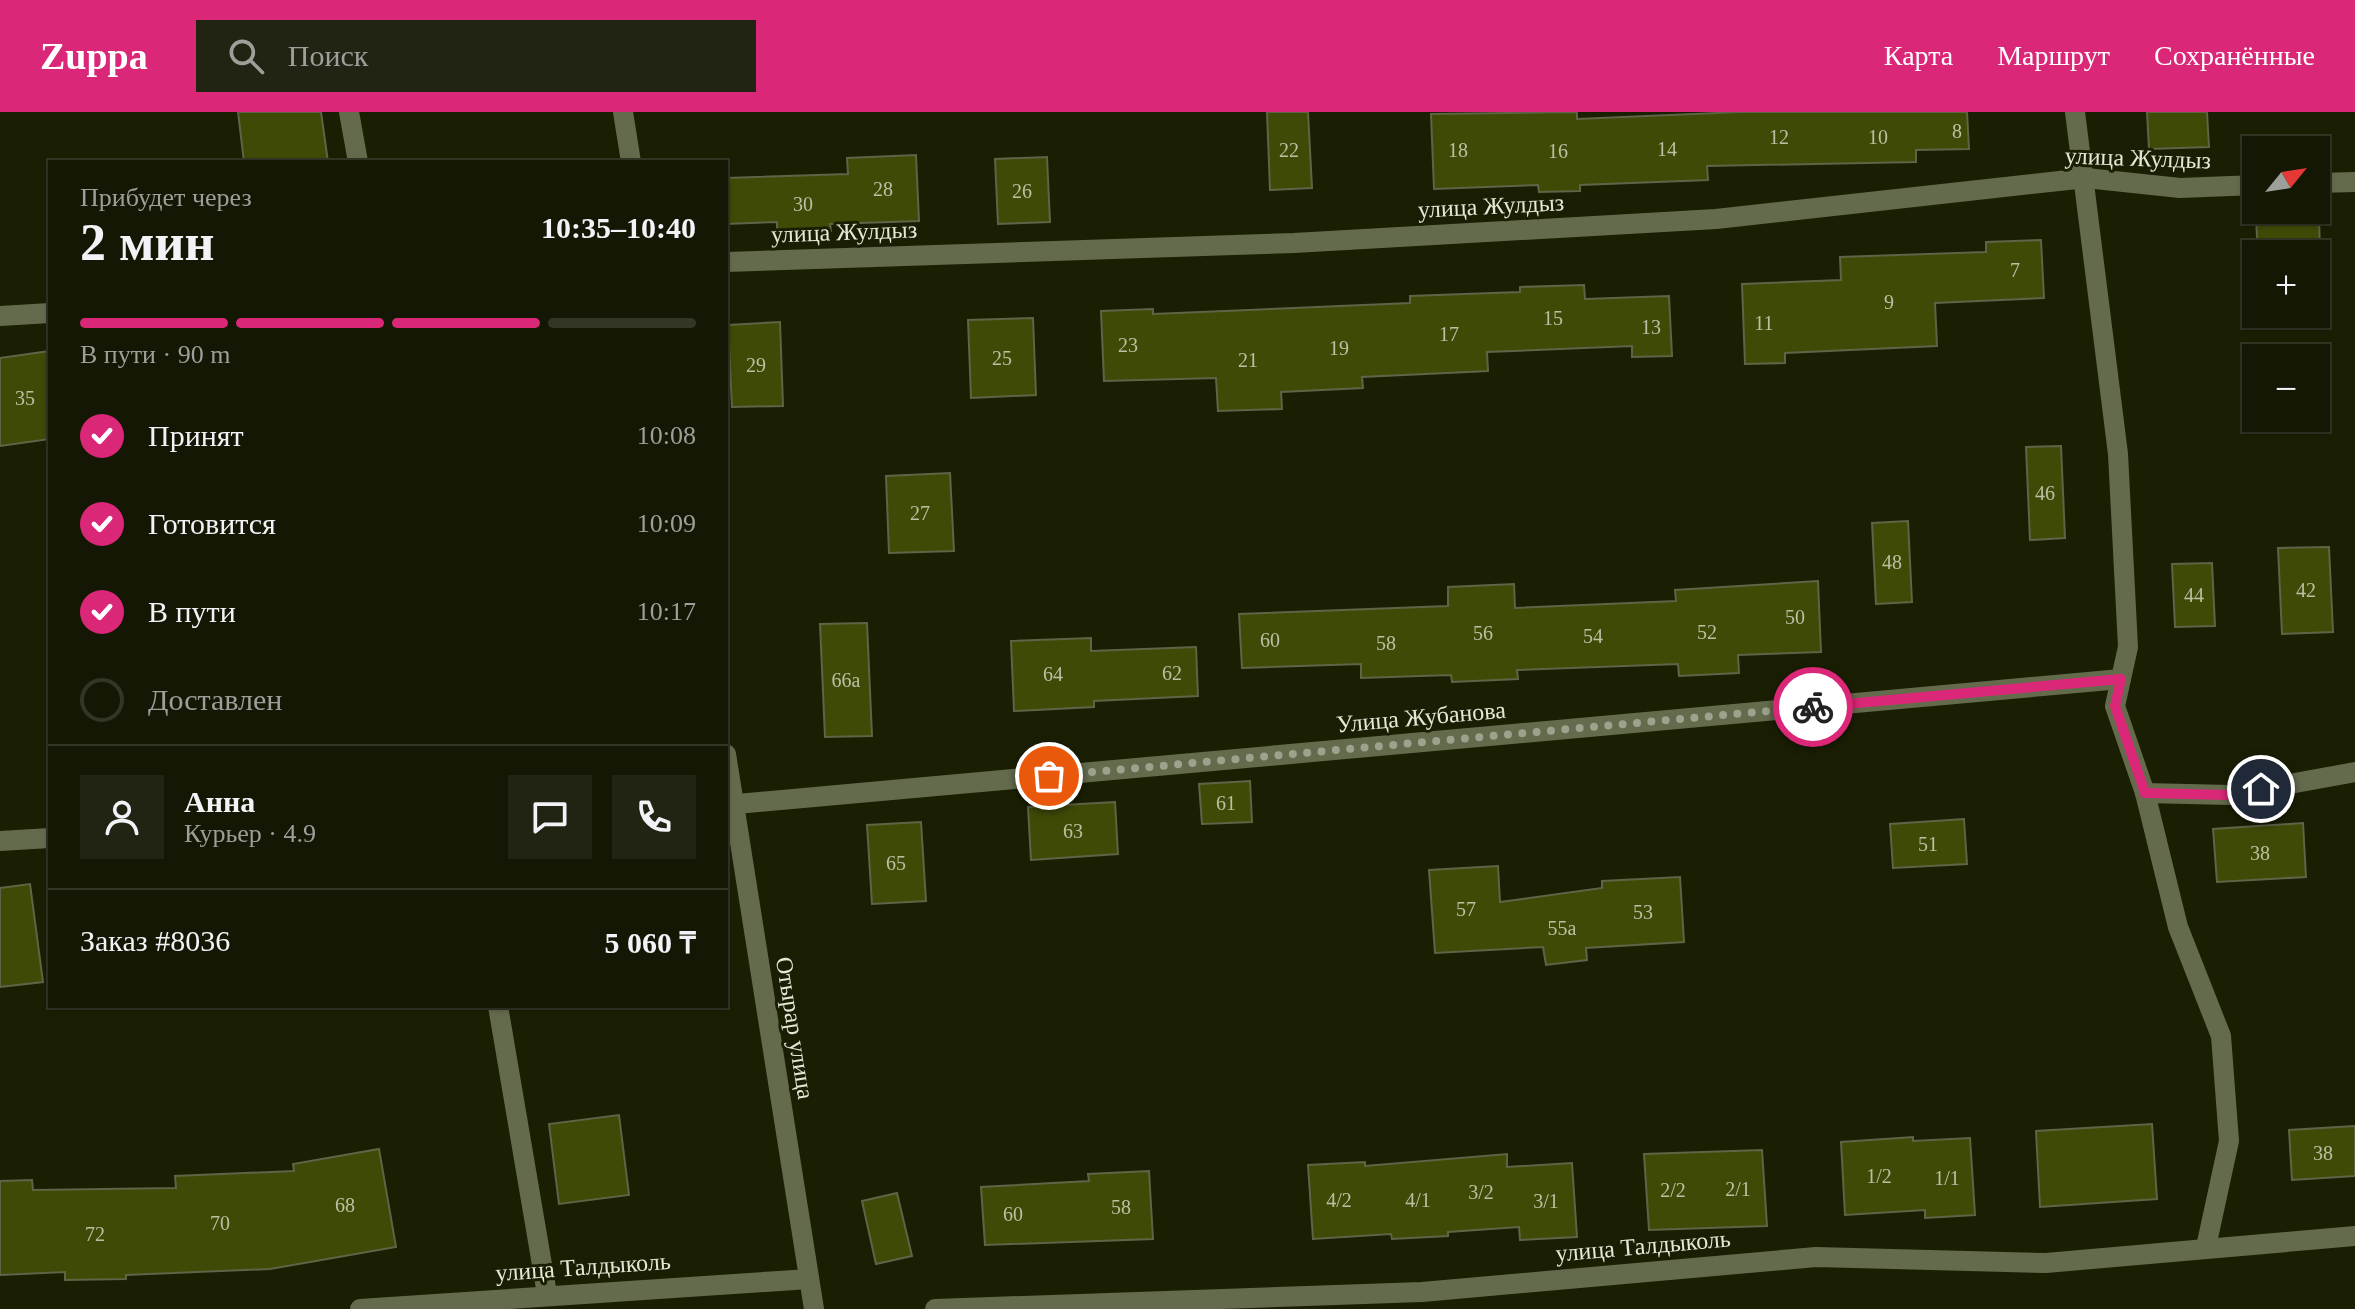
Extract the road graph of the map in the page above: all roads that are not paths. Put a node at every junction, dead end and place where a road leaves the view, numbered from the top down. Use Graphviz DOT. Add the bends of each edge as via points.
graph roads {
  1 [pos="349,112"];
  2 [pos="623,112"];
  3 [pos="2075,112"];
  4 [pos="358,160"];
  5 [pos="631,160"];
  6 [pos="2086,178"];
  7 [pos="2355,182"];
  8 [pos="2330,183"];
  9 [pos="2242,186"];
  10 [pos="728,262"];
  11 [pos="48,313"];
  12 [pos="0,316"];
  13 [pos="2121,679"];
  14 [pos="2355,772"];
  15 [pos="728,780"];
  16 [pos="2145,793"];
  17 [pos="730,805"];
  18 [pos="48,838"];
  19 [pos="0,841"];
  20 [pos="498,1008"];
  21 [pos="2355,1236"];
  22 [pos="2206,1247"];
  23 [pos="809,1279"];
  24 [pos="547,1294"];
  25 [pos="360,1309"];
  26 [pos="814,1309"];
  27 [pos="935,1309"];
  1 -- 4 [label="street"];
  2 -- 5 [label="street"];
  3 -- 6 [label="street"];
  6 -- 9 [label="street, улица Жулдыз" via="2180,188"];
  6 -- 10 [label="street, улица Жулдыз" via="1716,219 1294,243"];
  6 -- 13 [label="street" via="2118,454 2128,647"];
  7 -- 8 [label="street"];
  11 -- 12 [label="street"];
  13 -- 16 [label="street" via="2115,706"];
  13 -- 17 [label="street, Улица Жубанова"];
  14 -- 16 [label="street" via="2230,795"];
  15 -- 17 [label="street, Отырар улица"];
  16 -- 22 [label="street" via="2178,927 2221,1036 2229,1141"];
  17 -- 23 [label="street, Отырар улица"];
  18 -- 19 [label="street"];
  20 -- 24 [label="street"];
  21 -- 22 [label="street, улица Талдыколь"];
  22 -- 27 [label="street, улица Талдыколь" via="2046,1263 1816,1257 1422,1292"];
  23 -- 24 [label="street, улица Талдыколь"];
  23 -- 26 [label="street, Отырар улица"];
  24 -- 25 [label="street, улица Талдыколь"];
}
